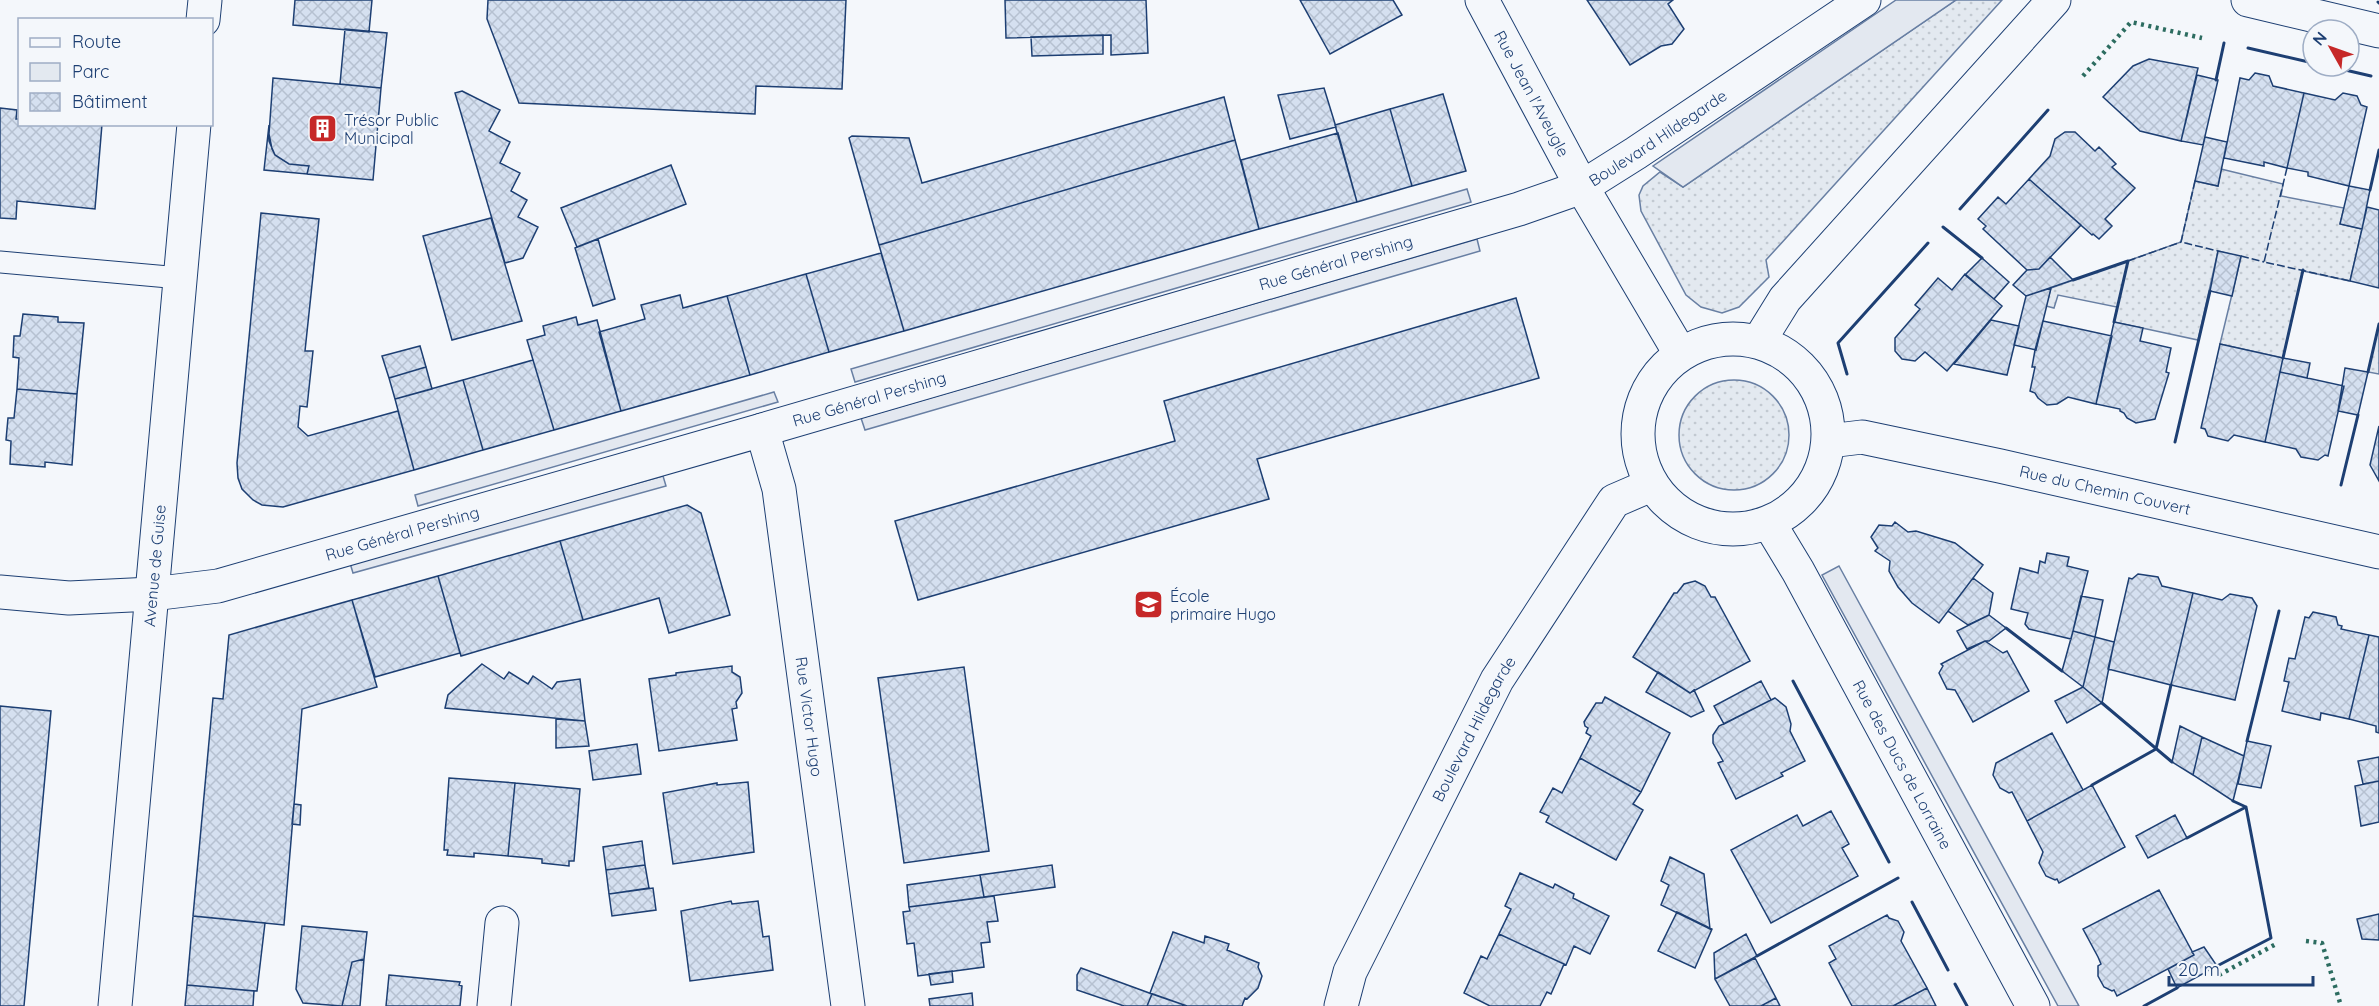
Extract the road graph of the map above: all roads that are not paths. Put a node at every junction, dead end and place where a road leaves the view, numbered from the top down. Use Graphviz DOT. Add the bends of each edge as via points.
graph roads {
  1 [pos="205,0"];
  2 [pos="1482,0"];
  3 [pos="1864,0"];
  4 [pos="2054,0"];
  5 [pos="2248,0"];
  6 [pos="203,18"];
  7 [pos="2379,31"];
  8 [pos="194,126"];
  9 [pos="1582,187"];
  10 [pos="0,262"];
  11 [pos="180,278"];
  12 [pos="1759,341"];
  13 [pos="1680,353"];
  14 [pos="762,430"];
  15 [pos="1829,441"];
  16 [pos="1651,485"];
  17 [pos="1769,523"];
  18 [pos="2379,552"];
  19 [pos="0,592"];
  20 [pos="152,594"];
  21 [pos="502,923"];
  22 [pos="115,1006"];
  23 [pos="494,1006"];
  24 [pos="848,1006"];
  25 [pos="1341,1006"];
  26 [pos="2033,1006"];
  1 -- 6 [label="street"];
  2 -- 9 [label="street, Rue Jean l'Aveugle"];
  3 -- 9 [label="street, Boulevard Hildegarde"];
  4 -- 12 [label="street" via="1785,299"];
  5 -- 7 [label="street"];
  8 -- 11 [label="street, Avenue de Guise"];
  9 -- 13 [label="street, Boulevard Hildegarde"];
  9 -- 14 [label="street, Rue Général Pershing" via="1508,213"];
  10 -- 11 [label="lane"];
  11 -- 20 [label="street, Avenue de Guise"];
  12 -- 13 [label="street" via="1718,339"];
  12 -- 15 [label="street" via="1789,356 1812,378 1825,408"];
  13 -- 16 [label="street" via="1654,380 1639,413 1638,450"];
  14 -- 20 [label="street, Rue Général Pershing" via="218,586"];
  14 -- 24 [label="street, Rue Victor Hugo" via="779,489"];
  15 -- 17 [label="street" via="1820,475 1799,504"];
  15 -- 18 [label="street, Rue du Chemin Couvert" via="1862,437"];
  16 -- 17 [label="street" via="1673,510 1703,525 1736,530"];
  16 -- 25 [label="street, Boulevard Hildegarde" via="1614,501 1497,680 1350,972"];
  17 -- 26 [label="street, Rue des Ducs de Lorraine"];
  19 -- 20 [label="street, Rue Général Pershing" via="69,598"];
  20 -- 22 [label="street, Avenue de Guise"];
  21 -- 23 [label="street"];
}
